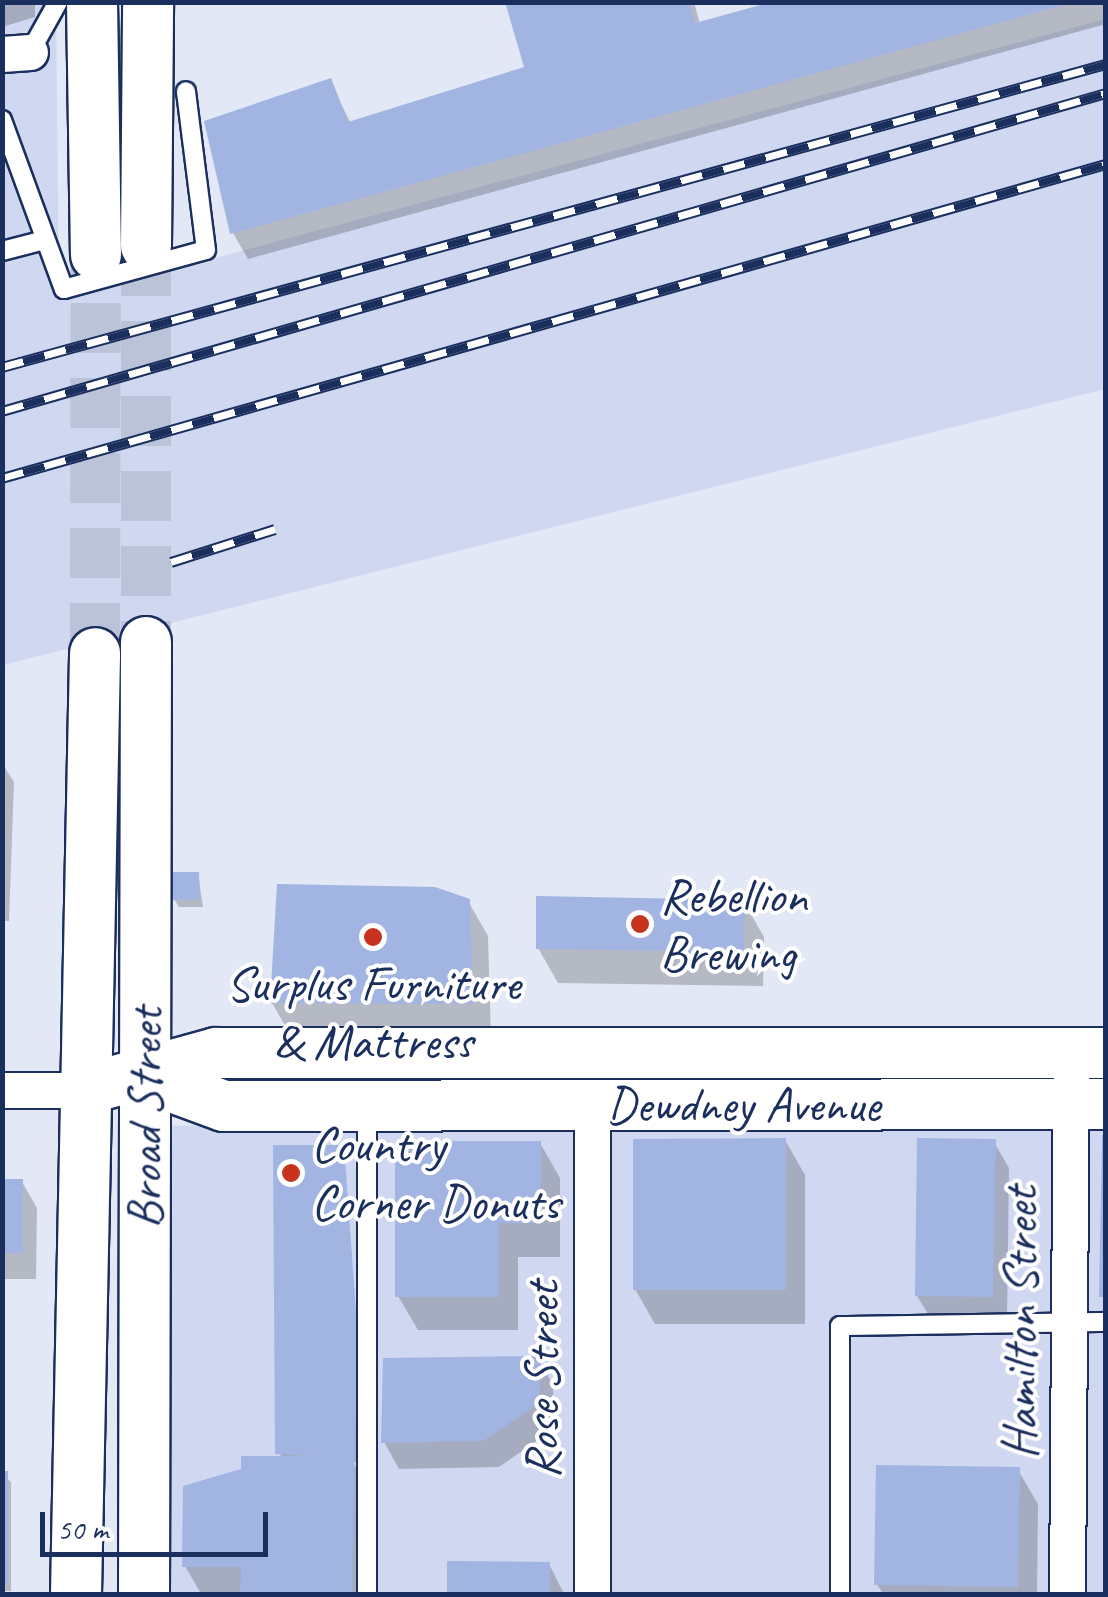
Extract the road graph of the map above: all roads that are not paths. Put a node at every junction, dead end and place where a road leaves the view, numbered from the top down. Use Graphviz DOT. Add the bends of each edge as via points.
graph roads {
  1 [pos="58,2"];
  2 [pos="92,2"];
  3 [pos="148,2"];
  4 [pos="16,53"];
  5 [pos="186,91"];
  6 [pos="2,120"];
  7 [pos="9,156"];
  8 [pos="41,241"];
  9 [pos="146,246"];
  10 [pos="2,251"];
  11 [pos="96,255"];
  12 [pos="146,642"];
  13 [pos="95,652"];
  14 [pos="1088,1053"];
  15 [pos="145,1077"];
  16 [pos="2,1090"];
  17 [pos="83,1090"];
  18 [pos="1088,1104"];
  19 [pos="367,1106"];
  20 [pos="592,1106"];
  21 [pos="1088,1322"];
  22 [pos="76,1594"];
  23 [pos="144,1594"];
  24 [pos="367,1594"];
  25 [pos="592,1594"];
  26 [pos="840,1594"];
  27 [pos="1068,1594"];
  1 -- 4 [label="lane"];
  2 -- 11 [label="main road"];
  3 -- 9 [label="main road"];
  5 -- 8 [label="lane" via="206,250 64,289"];
  6 -- 7 [label="lane"];
  7 -- 8 [label="lane"];
  8 -- 10 [label="lane"];
  12 -- 15 [label="main road, Broad Street"];
  13 -- 17 [label="main road, Broad Street"];
  14 -- 15 [label="main road, Dewdney Avenue" via="216,1053"];
  14 -- 18 [label="street, Hamilton Street"];
  15 -- 17 [label="main road, Dewdney Avenue"];
  15 -- 19 [label="main road, Dewdney Avenue" via="224,1106"];
  15 -- 23 [label="main road, Broad Street"];
  16 -- 17 [label="street, Dewdney Avenue"];
  17 -- 22 [label="main road, Broad Street"];
  18 -- 20 [label="main road, Dewdney Avenue"];
  18 -- 21 [label="street, Hamilton Street"];
  19 -- 20 [label="main road, Dewdney Avenue"];
  19 -- 24 [label="lane"];
  20 -- 25 [label="street, Rose Street"];
  21 -- 26 [label="lane" via="840,1326"];
  21 -- 27 [label="street, Hamilton Street"];
}
